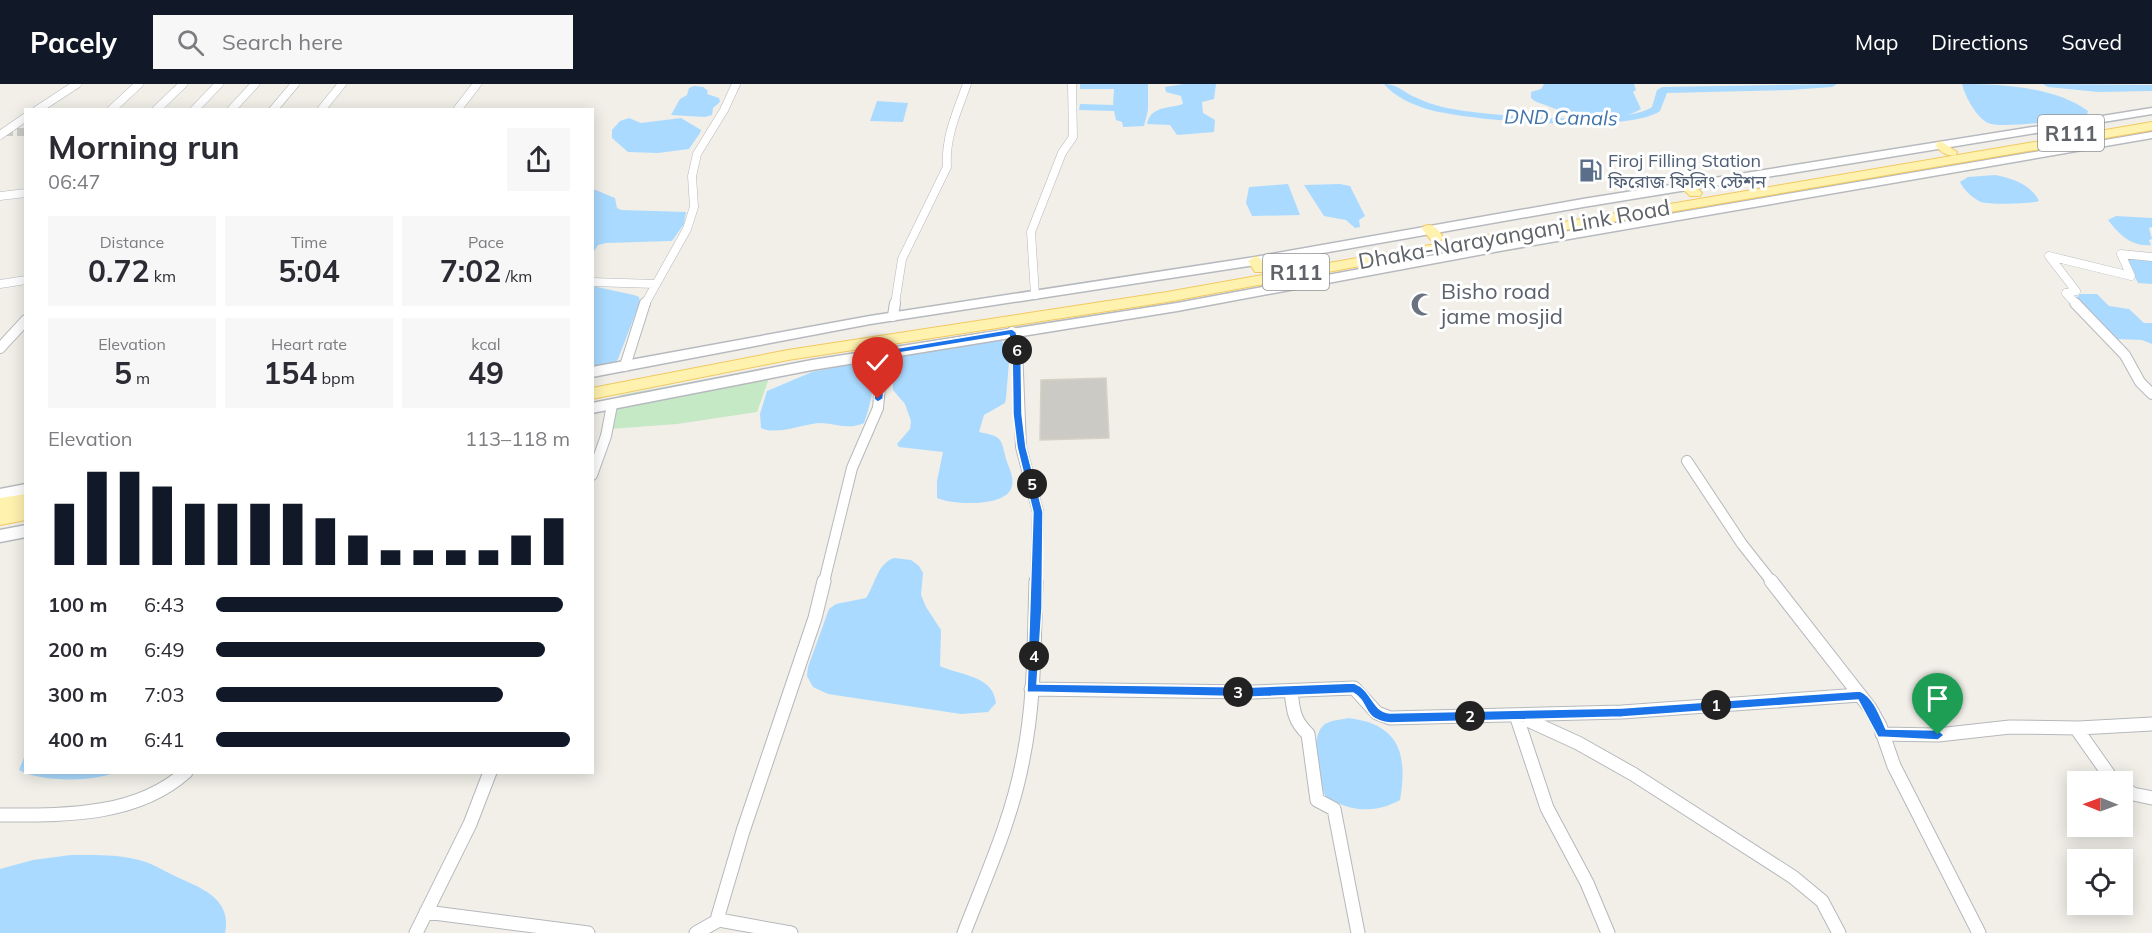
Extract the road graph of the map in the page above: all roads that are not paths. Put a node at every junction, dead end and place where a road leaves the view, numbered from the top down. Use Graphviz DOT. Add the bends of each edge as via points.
graph roads {
  1 [pos="77,84"];
  2 [pos="139,84"];
  3 [pos="183,84"];
  4 [pos="219,84"];
  5 [pos="255,84"];
  6 [pos="295,84"];
  7 [pos="342,84"];
  8 [pos="477,84"];
  9 [pos="736,84"];
  10 [pos="967,84"];
  11 [pos="1072,84"];
  12 [pos="40,108"];
  13 [pos="113,108"];
  14 [pos="158,108"];
  15 [pos="196,108"];
  16 [pos="233,108"];
  17 [pos="275,108"];
  18 [pos="323,108"];
  19 [pos="459,108"];
  20 [pos="2152,111"];
  21 [pos="24,118"];
  22 [pos="2152,120"];
  23 [pos="2152,126"];
  24 [pos="0,135"];
  25 [pos="2152,135"];
  26 [pos="1994,149"];
  27 [pos="1956,156"];
  28 [pos="24,194"];
  29 [pos="0,196"];
  30 [pos="2152,257"];
  31 [pos="1386,262"];
  32 [pos="1258,265"];
  33 [pos="24,280"];
  34 [pos="594,282"];
  35 [pos="0,284"];
  36 [pos="655,284"];
  37 [pos="1035,295"];
  38 [pos="893,316"];
  39 [pos="24,322"];
  40 [pos="1012,332"];
  41 [pos="0,348"];
  42 [pos="883,353"];
  43 [pos="625,366"];
  44 [pos="594,372"];
  45 [pos="594,383"];
  46 [pos="594,394"];
  47 [pos="2152,394"];
  48 [pos="612,405"];
  49 [pos="594,408"];
  50 [pos="1687,461"];
  51 [pos="594,469"];
  52 [pos="24,490"];
  53 [pos="0,495"];
  54 [pos="24,500"];
  55 [pos="0,505"];
  56 [pos="24,513"];
  57 [pos="0,518"];
  58 [pos="24,531"];
  59 [pos="0,536"];
  60 [pos="1031,689"];
  61 [pos="1291,691"];
  62 [pos="1860,696"];
  63 [pos="1516,715"];
  64 [pos="2152,724"];
  65 [pos="2076,728"];
  66 [pos="1882,734"];
  67 [pos="2106,771"];
  68 [pos="184,774"];
  69 [pos="489,774"];
  70 [pos="2133,794"];
  71 [pos="2152,798"];
  72 [pos="0,815"];
  73 [pos="426,912"];
  74 [pos="719,920"];
  75 [pos="416,933"];
  76 [pos="588,933"];
  77 [pos="696,933"];
  78 [pos="791,933"];
  79 [pos="964,933"];
  80 [pos="1358,933"];
  81 [pos="1608,933"];
  82 [pos="1839,933"];
  83 [pos="1979,933"];
  1 -- 12 [label="street"];
  2 -- 13 [label="street"];
  3 -- 14 [label="street"];
  4 -- 15 [label="street"];
  5 -- 16 [label="street"];
  6 -- 17 [label="street"];
  7 -- 18 [label="street"];
  8 -- 19 [label="street"];
  9 -- 36 [label="street" via="697,155 692,178 693,217 673,260"];
  10 -- 38 [label="street" via="950,130 947,167 902,259"];
  11 -- 37 [label="street" via="1073,137 1062,153 1031,232"];
  20 -- 27 [label="street"];
  21 -- 24 [label="street"];
  22 -- 26 [label="main road, Dhaka-Narayanganj Link Road / R111"];
  23 -- 26 [label="main road, Dhaka-Narayanganj Link Road / R111"];
  25 -- 27 [label="street"];
  26 -- 27 [label="main road, Dhaka-Narayanganj Link Road / R111"];
  27 -- 31 [label="main road, Dhaka-Narayanganj Link Road / R111" via="1717,205"];
  27 -- 32 [label="main road, Dhaka-Narayanganj Link Road / R111" via="1691,190"];
  28 -- 29 [label="street"];
  30 -- 47 [label="street" via="2121,254 2131,276 2049,256 2076,291 2066,293 2125,355 2140,382"];
  31 -- 40 [label="street" via="1177,306"];
  31 -- 46 [label="main road, Dhaka-Narayanganj Link Road / R111" via="788,355"];
  32 -- 37 [label="street"];
  32 -- 45 [label="main road, Dhaka-Narayanganj Link Road / R111" via="1189,284 1037,304"];
  33 -- 35 [label="street"];
  34 -- 36 [label="street"];
  36 -- 43 [label="street"];
  37 -- 38 [label="street"];
  38 -- 43 [label="street"];
  39 -- 41 [label="street"];
  40 -- 42 [label="street"];
  40 -- 60 [label="street" via="1017,356 1021,447 1038,512"];
  42 -- 48 [label="street"];
  42 -- 74 [label="street" via="878,408 852,468 815,618 724,891"];
  43 -- 44 [label="street"];
  48 -- 49 [label="street"];
  48 -- 51 [label="street"];
  50 -- 62 [label="street" via="1742,544"];
  52 -- 53 [label="street"];
  54 -- 55 [label="main road"];
  56 -- 57 [label="main road"];
  58 -- 59 [label="street"];
  60 -- 61 [label="street"];
  60 -- 79 [label="street" via="1024,757 1013,803"];
  61 -- 63 [label="street" via="1354,688 1362,692 1380,717"];
  61 -- 80 [label="street" via="1294,717 1308,734 1317,800 1334,809"];
  62 -- 63 [label="street"];
  62 -- 66 [label="street"];
  63 -- 81 [label="street" via="1547,808 1587,883"];
  63 -- 82 [label="street" via="1590,751 1778,867 1821,900"];
  64 -- 65 [label="street"];
  65 -- 66 [label="street" via="2010,727 1938,735"];
  65 -- 67 [label="street"];
  66 -- 83 [label="street" via="1894,766"];
  68 -- 72 [label="street" via="164,791 143,801 57,813"];
  69 -- 73 [label="street" via="470,824"];
  70 -- 71 [label="street"];
  73 -- 75 [label="street"];
  73 -- 76 [label="street"];
  74 -- 77 [label="street"];
  74 -- 78 [label="street"];
}
